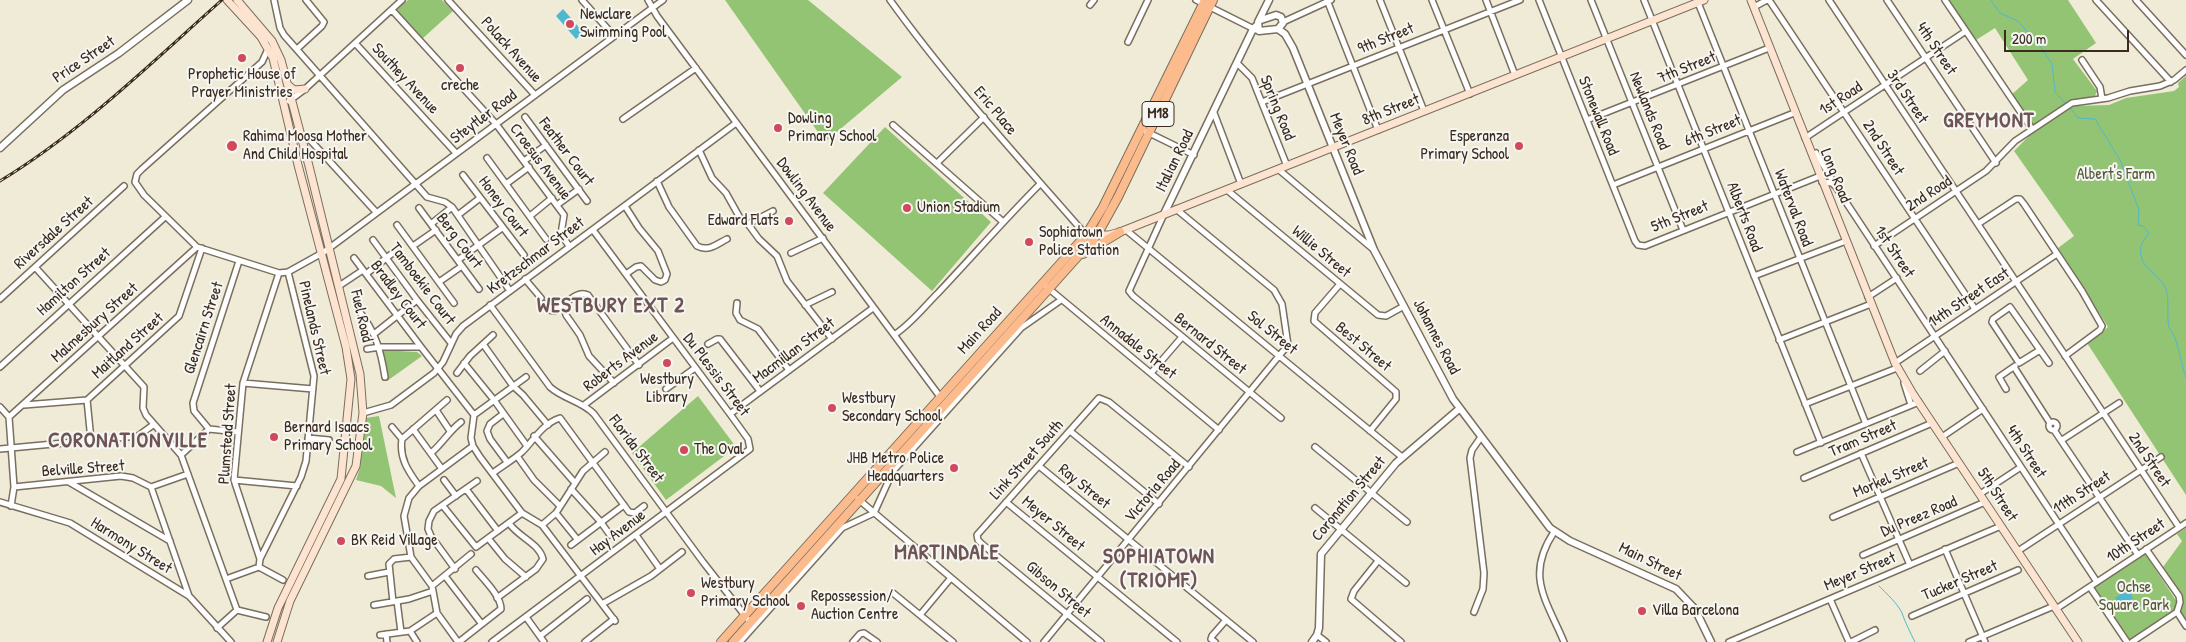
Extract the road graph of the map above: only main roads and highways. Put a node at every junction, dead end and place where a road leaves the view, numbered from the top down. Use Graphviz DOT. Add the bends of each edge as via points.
graph roads {
  1 [pos="1700,1"];
  2 [pos="232,2"];
  3 [pos="1205,2"];
  4 [pos="1752,4"];
  5 [pos="288,84"];
  6 [pos="304,89"];
  7 [pos="1145,131"];
  8 [pos="1105,221"];
  9 [pos="1120,232"];
  10 [pos="1086,234"];
  11 [pos="1097,235"];
  12 [pos="1077,258"];
  13 [pos="1896,365"];
  14 [pos="748,619"];
  15 [pos="267,642"];
  16 [pos="277,642"];
  17 [pos="721,642"];
  18 [pos="732,642"];
  19 [pos="2078,642"];
  1 -- 9 [label="main road, 8th Street"];
  2 -- 5 [label="main road, Fuel Road" via="275,45"];
  2 -- 15 [label="main road, Fuel Road" via="268,48 276,70 351,370 339,485 278,608"];
  3 -- 7 [label="main road, Main Road / M18"];
  4 -- 13 [label="main road, Long Road"];
  5 -- 6 [label="main road" via="294,90"];
  5 -- 16 [label="main road, Fuel Road" via="360,374 364,413 354,472 290,601"];
  7 -- 8 [label="main road, Main Road / M18"];
  7 -- 10 [label="main road, Main Road / M18"];
  8 -- 9 [label="main road" via="1107,230"];
  8 -- 11 [label="main road, Main Road / M18"];
  9 -- 11 [label="main road, 8th Street"];
  9 -- 12 [label="main road"];
  10 -- 11 [label="main road, 8th Street"];
  10 -- 14 [label="main road, Main Road / M18" via="852,494"];
  11 -- 12 [label="main road, Main Road / M18"];
  12 -- 14 [label="main road, Main Road / M18"];
  13 -- 19 [label="main road, 5th Street" via="1915,404 1932,422"];
  14 -- 17 [label="main road, Main Road / M18"];
  14 -- 18 [label="main road, Main Road / M18"];
}
